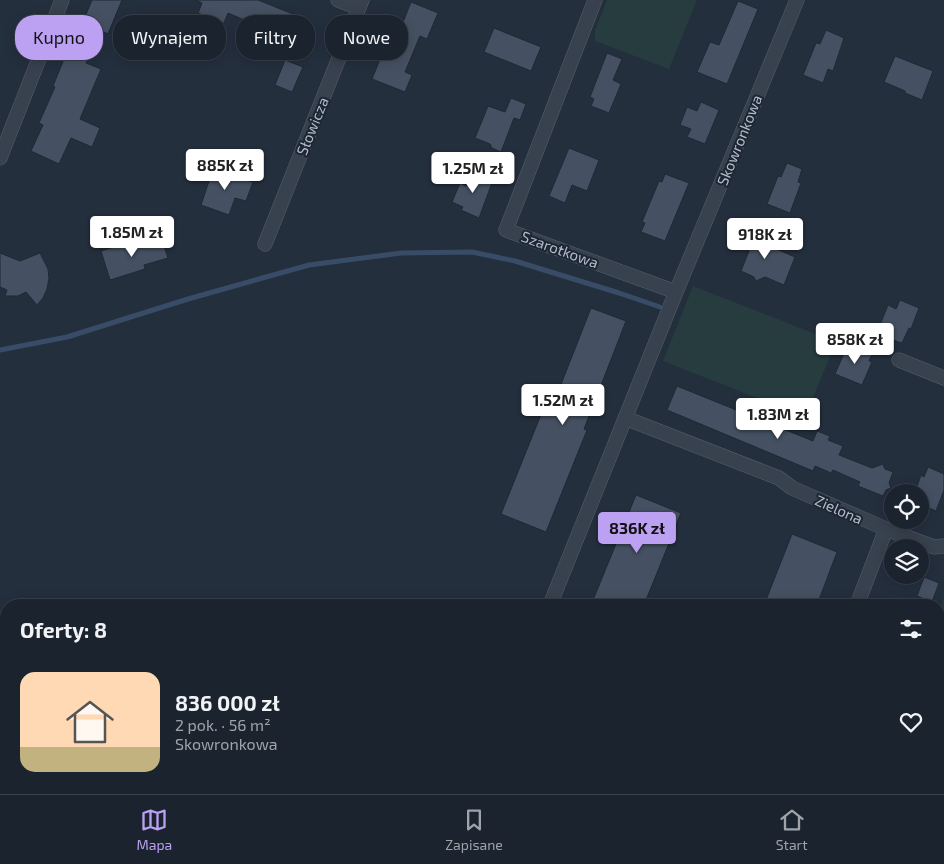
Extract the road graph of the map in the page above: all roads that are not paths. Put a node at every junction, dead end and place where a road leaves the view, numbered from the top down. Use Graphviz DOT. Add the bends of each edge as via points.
graph roads {
  1 [pos="62,0"];
  2 [pos="338,0"];
  3 [pos="596,0"];
  4 [pos="797,0"];
  5 [pos="360,4"];
  6 [pos="0,158"];
  7 [pos="265,244"];
  8 [pos="676,292"];
  9 [pos="899,360"];
  10 [pos="944,378"];
  11 [pos="625,418"];
  12 [pos="884,528"];
  13 [pos="886,529"];
  14 [pos="944,546"];
  15 [pos="552,599"];
  16 [pos="859,599"];
  1 -- 6 [label="street"];
  2 -- 5 [label="street, Słowicza"];
  3 -- 8 [label="street, Szarotkowa" via="506,230"];
  4 -- 8 [label="street, Skowronkowa"];
  5 -- 7 [label="street, Słowicza"];
  8 -- 11 [label="street, Skowronkowa"];
  9 -- 10 [label="street"];
  11 -- 12 [label="street, Zielona" via="778,478 792,488"];
  11 -- 15 [label="street, Skowronkowa"];
  13 -- 14 [label="street, Zielona" via="934,547"];
  13 -- 16 [label="street"];
}
